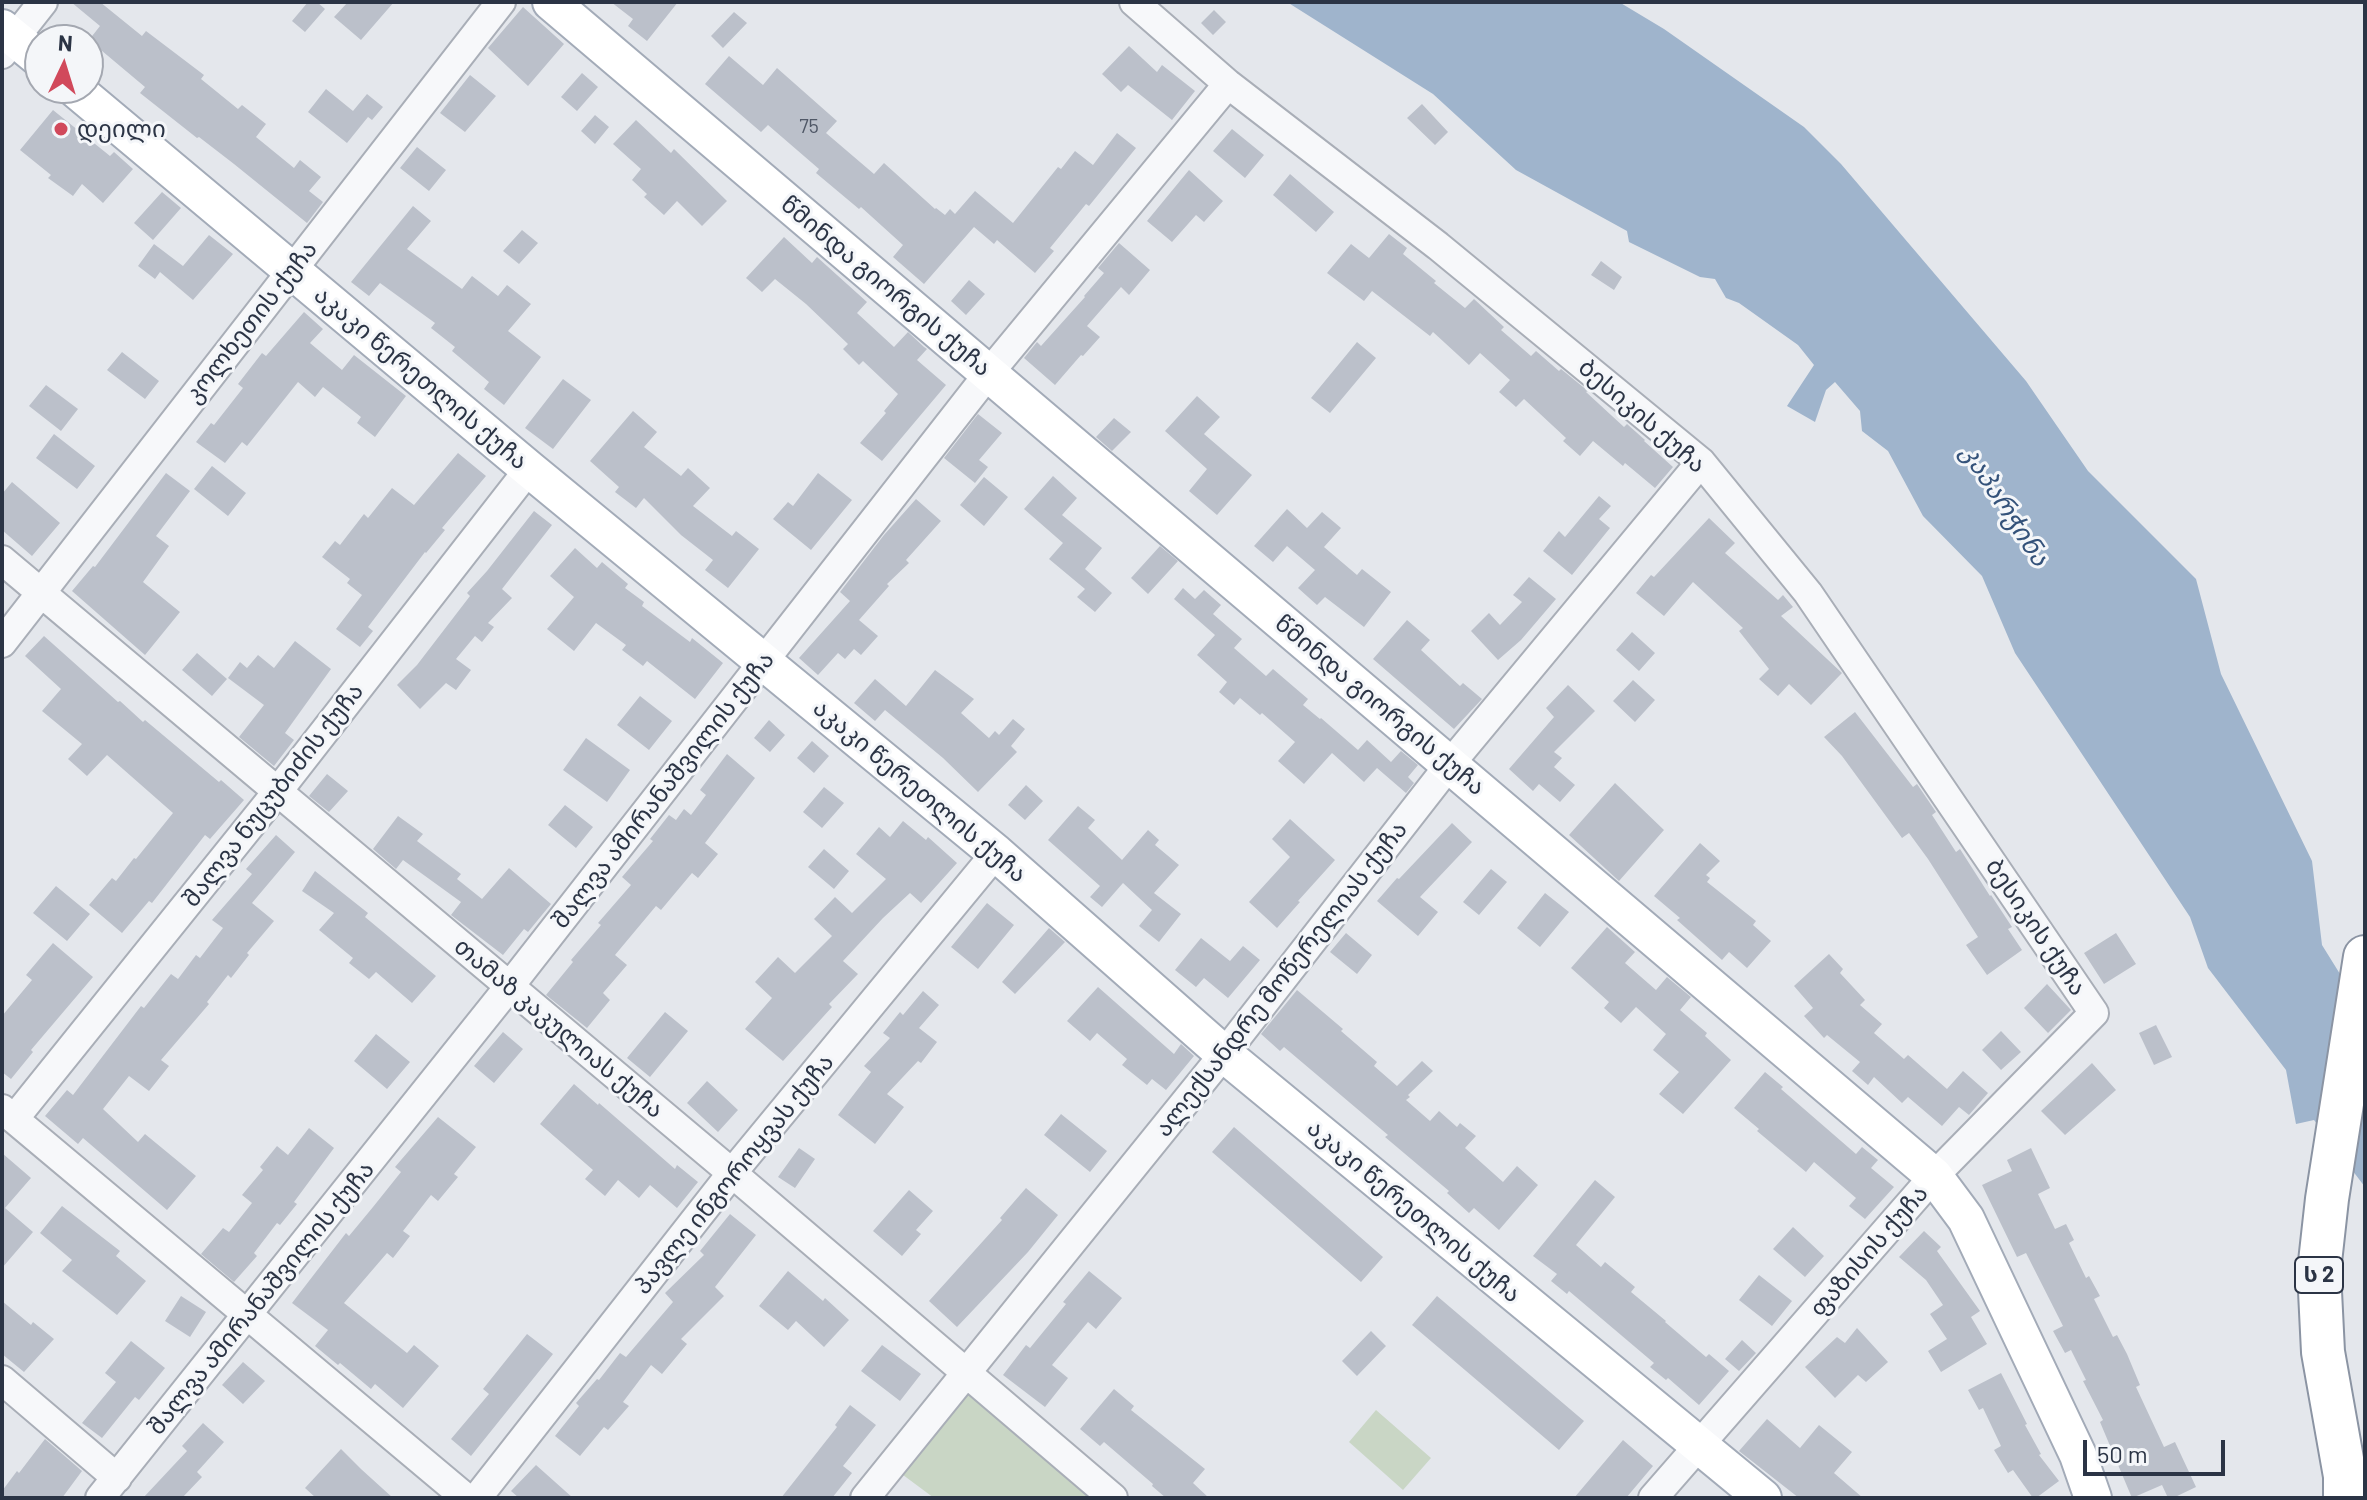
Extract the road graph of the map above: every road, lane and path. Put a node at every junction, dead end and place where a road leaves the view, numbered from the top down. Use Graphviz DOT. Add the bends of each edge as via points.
graph roads {
  1 [pos="43,2"];
  2 [pos="501,2"];
  3 [pos="551,2"];
  4 [pos="1134,2"];
  5 [pos="15,45"];
  6 [pos="1228,84"];
  7 [pos="93,104"];
  8 [pos="291,269"];
  9 [pos="989,373"];
  10 [pos="1701,462"];
  11 [pos="529,469"];
  12 [pos="2,560"];
  13 [pos="41,592"];
  14 [pos="2,643"];
  15 [pos="764,660"];
  16 [pos="1450,764"];
  17 [pos="278,791"];
  18 [pos="996,853"];
  19 [pos="2363,969"];
  20 [pos="509,987"];
  21 [pos="2094,1013"];
  22 [pos="1224,1054"];
  23 [pos="8,1114"];
  24 [pos="732,1173"];
  25 [pos="1934,1176"];
  26 [pos="247,1315"];
  27 [pos="966,1373"];
  28 [pos="2,1380"];
  29 [pos="1698,1445"];
  30 [pos="108,1488"];
  31 [pos="466,1498"];
  32 [pos="477,1498"];
  33 [pos="865,1498"];
  34 [pos="1113,1498"];
  35 [pos="1653,1498"];
  36 [pos="1763,1498"];
  37 [pos="2093,1498"];
  38 [pos="2345,1498"];
  1 -- 5 [label="street"];
  2 -- 8 [label="street, კოლხეთის ქუჩა"];
  3 -- 9 [label="main road, წმინდა გიორგის ქუჩა"];
  4 -- 6 [label="street, ბესიკის ქუჩა"];
  6 -- 9 [label="street, შალვა ამირანაშვილის ქუჩა"];
  6 -- 10 [label="street, ბესიკის ქუჩა" via="1438,246"];
  7 -- 8 [label="main road, აკაკი წერეთლის ქუჩა"];
  8 -- 11 [label="main road, აკაკი წერეთლის ქუჩა"];
  8 -- 13 [label="street, კოლხეთის ქუჩა"];
  9 -- 15 [label="street, შალვა ამირანაშვილის ქუჩა"];
  9 -- 16 [label="main road, წმინდა გიორგის ქუჩა"];
  10 -- 16 [label="street, ალექსანდრე მოწერელიას ქუჩა"];
  10 -- 21 [label="street, ბესიკის ქუჩა" via="1808,593"];
  11 -- 15 [label="main road, აკაკი წერეთლის ქუჩა"];
  11 -- 17 [label="street, შალვა ნუცუბიძის ქუჩა"];
  12 -- 13 [label="street, თამაზ კაკულიას ქუჩა"];
  13 -- 14 [label="street, კოლხეთის ქუჩა"];
  13 -- 17 [label="street, თამაზ კაკულიას ქუჩა"];
  15 -- 18 [label="main road, აკაკი წერეთლის ქუჩა"];
  15 -- 20 [label="street, შალვა ამირანაშვილის ქუჩა"];
  16 -- 22 [label="street, ალექსანდრე მოწერელიას ქუჩა"];
  16 -- 25 [label="main road, წმინდა გიორგის ქუჩა"];
  17 -- 20 [label="street, თამაზ კაკულიას ქუჩა"];
  17 -- 23 [label="street, შალვა ნუცუბიძის ქუჩა"];
  18 -- 22 [label="main road, აკაკი წერეთლის ქუჩა"];
  18 -- 24 [label="street, პავლე ინგოროყვას ქუჩა"];
  19 -- 38 [label="highway, ს 2" via="2319,1271 2323,1352"];
  20 -- 24 [label="street, თამაზ კაკულიას ქუჩა"];
  20 -- 26 [label="street, შალვა ამირანაშვილის ქუჩა"];
  21 -- 25 [label="street, ფაზისის ქუჩა"];
  22 -- 27 [label="street, ალექსანდრე მოწერელიას ქუჩა"];
  22 -- 29 [label="main road, აკაკი წერეთლის ქუჩა"];
  23 -- 26 [label="street"];
  24 -- 27 [label="street, თამაზ კაკულიას ქუჩა"];
  24 -- 32 [label="street, პავლე ინგოროყვას ქუჩა"];
  25 -- 29 [label="street, ფაზისის ქუჩა"];
  25 -- 37 [label="main road, წმინდა გიორგის ქუჩა" via="1966,1219 2078,1455"];
  26 -- 30 [label="street, შალვა ამირანაშვილის ქუჩა"];
  26 -- 31 [label="street"];
  27 -- 33 [label="street, ალექსანდრე მოწერელიას ქუჩა"];
  27 -- 34 [label="street, თამაზ კაკულიას ქუჩა"];
  28 -- 30 [label="street"];
  29 -- 35 [label="street, ფაზისის ქუჩა"];
  29 -- 36 [label="main road, აკაკი წერეთლის ქუჩა"];
}
